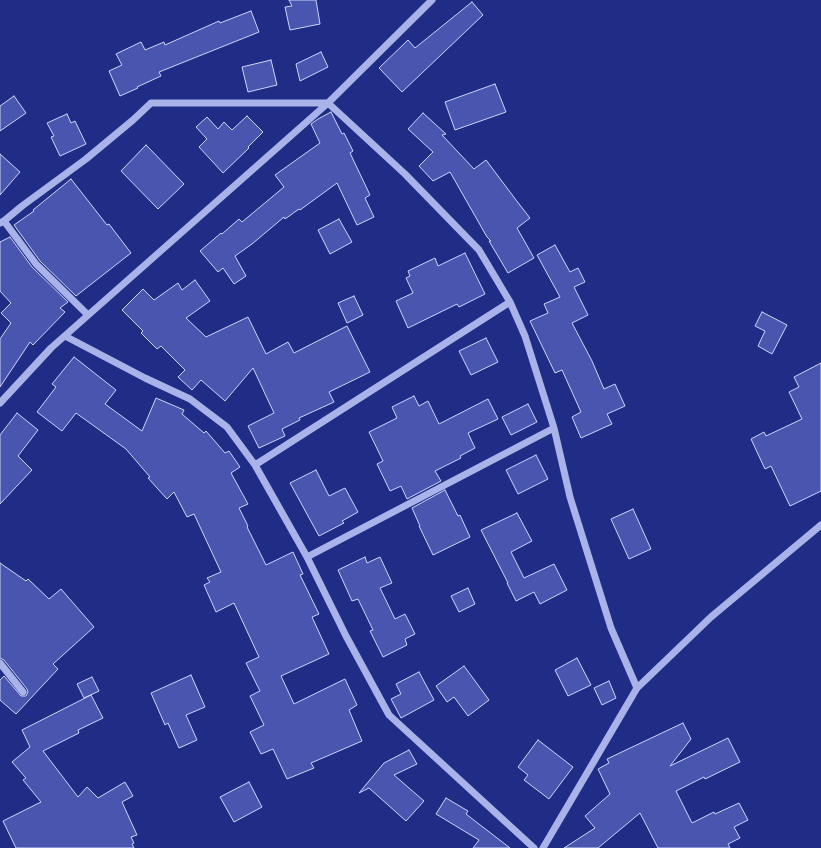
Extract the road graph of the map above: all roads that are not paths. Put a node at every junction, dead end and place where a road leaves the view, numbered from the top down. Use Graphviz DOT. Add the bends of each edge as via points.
graph roads {
  1 [pos="432,0"];
  2 [pos="328,102"];
  3 [pos="2,222"];
  4 [pos="510,302"];
  5 [pos="88,315"];
  6 [pos="64,336"];
  7 [pos="0,403"];
  8 [pos="554,428"];
  9 [pos="255,465"];
  10 [pos="821,525"];
  11 [pos="307,557"];
  12 [pos="0,663"];
  13 [pos="637,688"];
  14 [pos="23,692"];
  15 [pos="534,848"];
  16 [pos="543,848"];
  1 -- 2 [label="street"];
  2 -- 3 [label="street" via="151,103 86,159"];
  2 -- 4 [label="street" via="405,174 479,250"];
  2 -- 5 [label="street"];
  3 -- 5 [label="street" via="36,264"];
  4 -- 8 [label="street" via="525,336"];
  4 -- 9 [label="street"];
  5 -- 6 [label="street"];
  6 -- 7 [label="street"];
  6 -- 9 [label="street" via="190,399 227,427"];
  8 -- 11 [label="street"];
  8 -- 13 [label="street" via="570,497 611,628"];
  9 -- 11 [label="street"];
  10 -- 13 [label="street" via="711,617"];
  11 -- 15 [label="street" via="389,715"];
  12 -- 14 [label="street"];
  13 -- 16 [label="street"];
}
